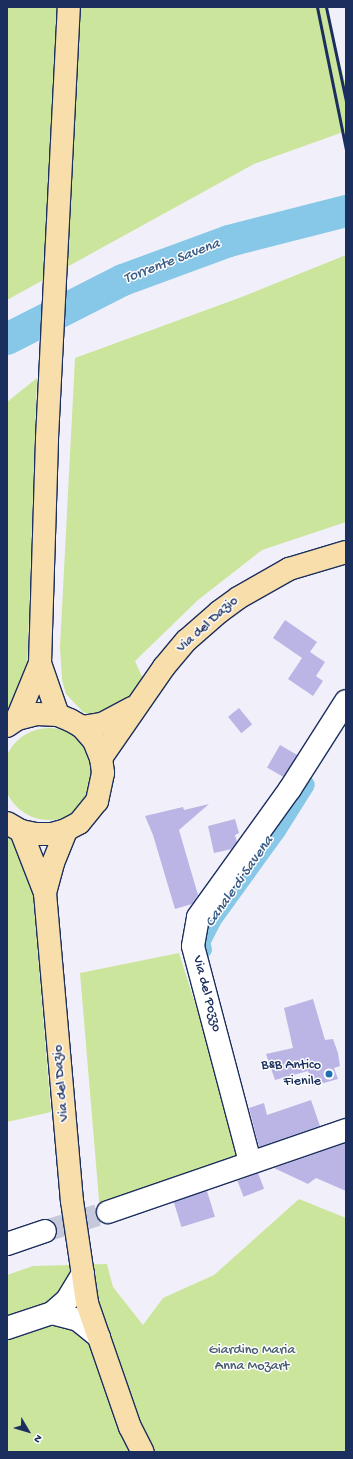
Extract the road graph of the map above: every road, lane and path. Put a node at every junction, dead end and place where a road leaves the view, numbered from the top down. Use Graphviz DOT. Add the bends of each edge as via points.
graph roads {
  1 [pos="69,14"];
  2 [pos="346,552"];
  3 [pos="40,663"];
  4 [pos="346,701"];
  5 [pos="135,706"];
  6 [pos="58,715"];
  7 [pos="12,723"];
  8 [pos="82,727"];
  9 [pos="101,758"];
  10 [pos="14,827"];
  11 [pos="66,830"];
  12 [pos="45,893"];
  13 [pos="346,1130"];
  14 [pos="250,1162"];
  15 [pos="108,1212"];
  16 [pos="45,1231"];
  17 [pos="7,1244"];
  18 [pos="83,1273"];
  19 [pos="52,1313"];
  20 [pos="7,1328"];
  21 [pos="99,1337"];
  22 [pos="143,1452"];
  1 -- 3 [label="main road" via="47,438"];
  2 -- 5 [label="main road, Via del Dazio" via="290,569 238,598 187,640"];
  3 -- 6 [label="main road"];
  3 -- 7 [label="main road"];
  4 -- 14 [label="street, Via del Pozzo" via="290,789 198,917 193,946"];
  5 -- 8 [label="main road, Via del Dazio" via="102,724"];
  5 -- 9 [label="main road, Via del Dazio"];
  6 -- 7 [label="main road, Via del Dazio" via="37,714"];
  6 -- 8 [label="main road, Via del Dazio"];
  8 -- 9 [label="main road, Via del Dazio" via="94,741"];
  9 -- 11 [label="main road, Via del Dazio" via="103,780 97,801 79,823"];
  10 -- 11 [label="main road, Via del Dazio" via="44,834"];
  10 -- 12 [label="main road, Via del Dazio"];
  11 -- 12 [label="main road, Via del Dazio"];
  12 -- 18 [label="main road, Via del Dazio" via="72,1201"];
  13 -- 14 [label="street"];
  14 -- 15 [label="street"];
  16 -- 17 [label="street"];
  18 -- 19 [label="street" via="67,1300"];
  18 -- 21 [label="main road, Via del Dazio" via="88,1302"];
  19 -- 20 [label="street"];
  19 -- 21 [label="street" via="78,1320"];
  21 -- 22 [label="main road, Via del Dazio" via="130,1427"];
}
